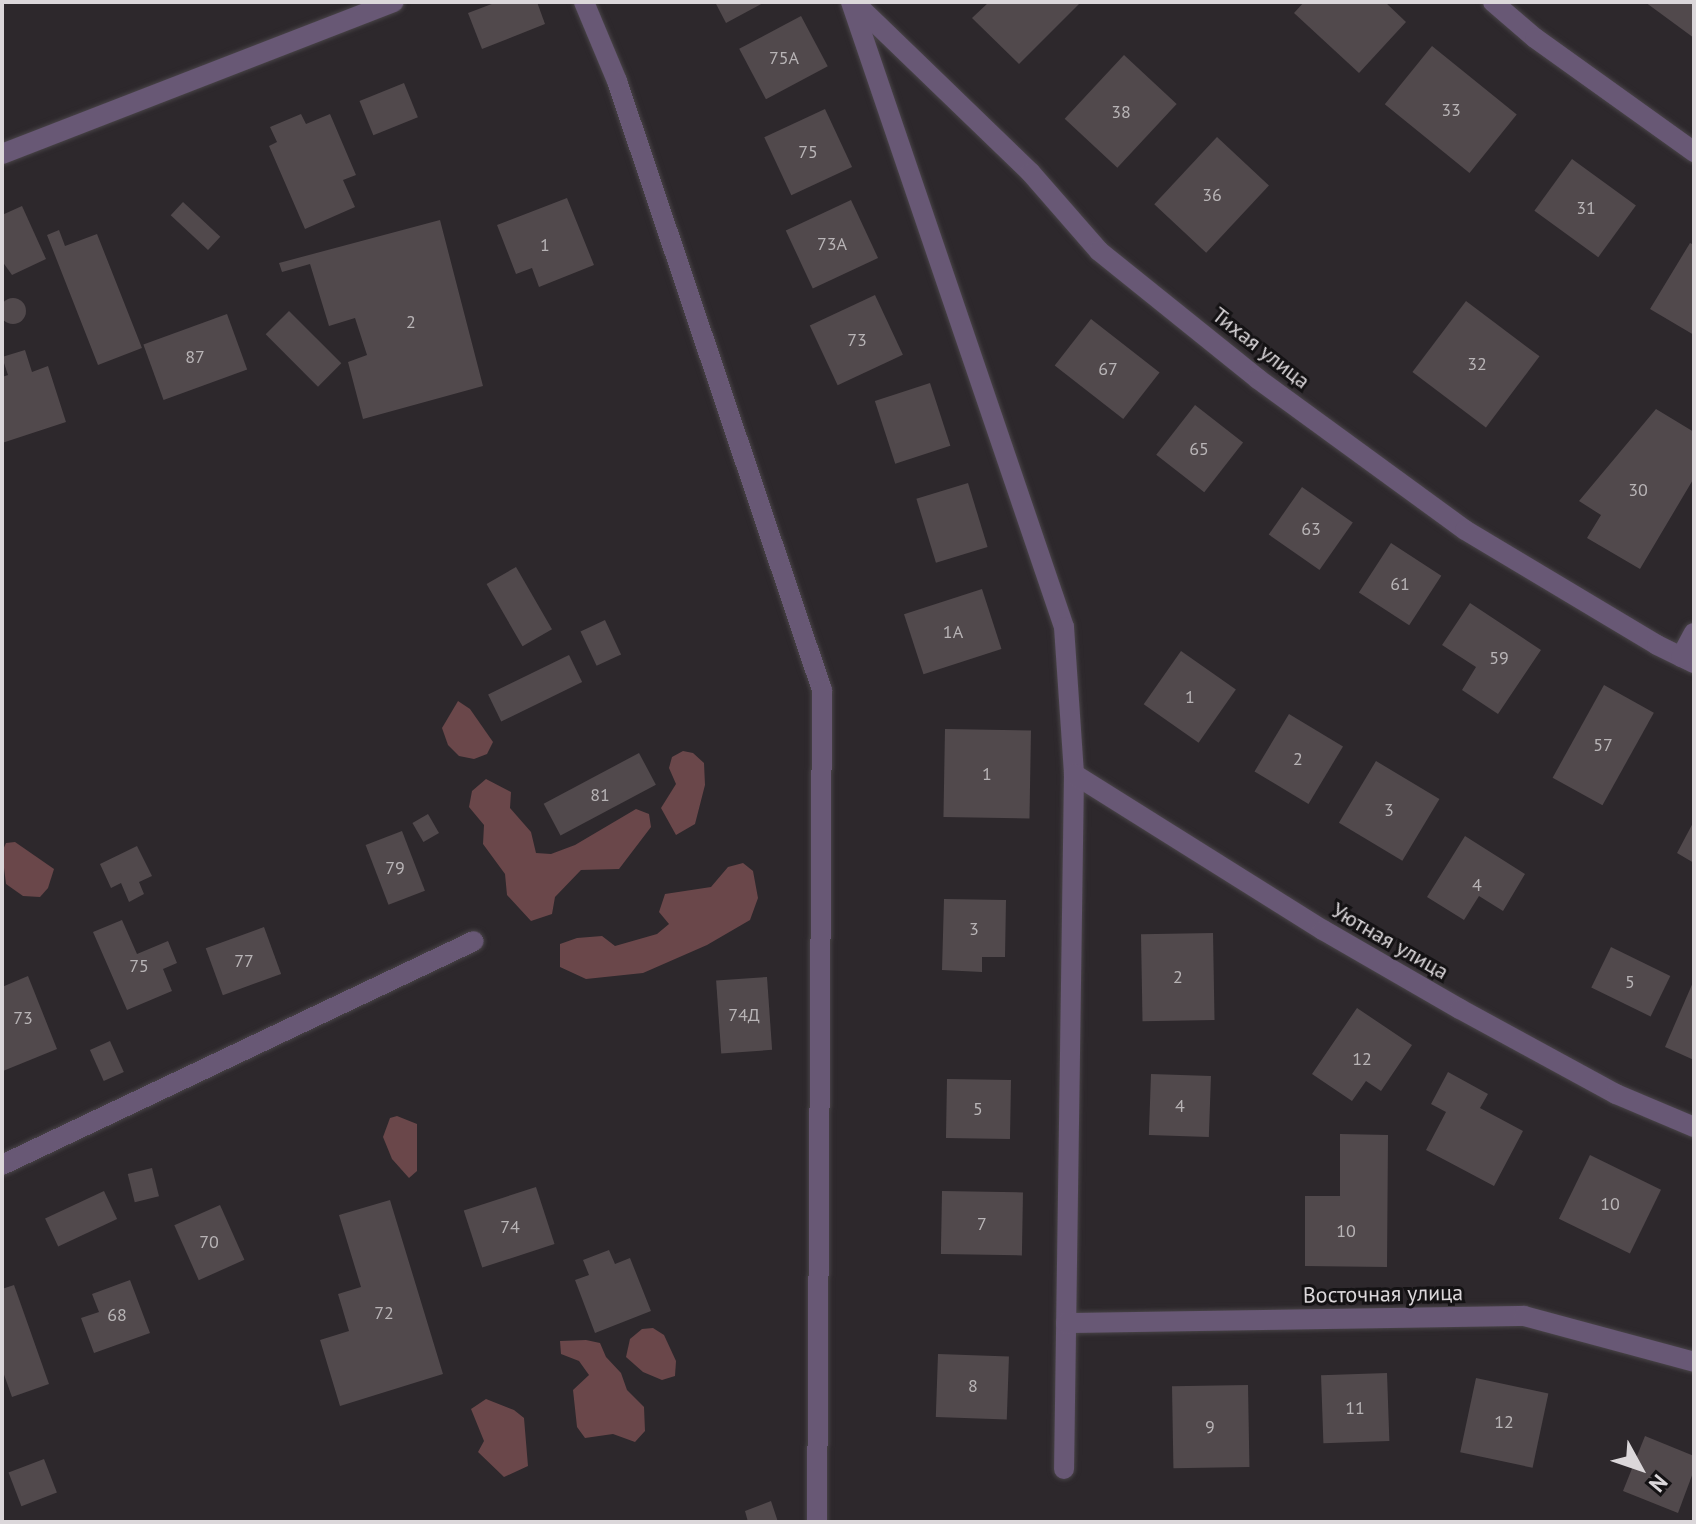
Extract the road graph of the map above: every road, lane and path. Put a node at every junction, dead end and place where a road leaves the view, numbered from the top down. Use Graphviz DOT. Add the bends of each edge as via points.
graph roads {
  1 [pos="394,2"];
  2 [pos="584,2"];
  3 [pos="853,2"];
  4 [pos="1493,2"];
  5 [pos="1694,152"];
  6 [pos="2,154"];
  7 [pos="1694,633"];
  8 [pos="1687,660"];
  9 [pos="1074,774"];
  10 [pos="474,941"];
  11 [pos="1694,1127"];
  12 [pos="2,1165"];
  13 [pos="1066,1323"];
  14 [pos="1694,1362"];
  15 [pos="1064,1469"];
  16 [pos="817,1522"];
  1 -- 6 [label="street"];
  2 -- 16 [label="street" via="617,81 822,690"];
  3 -- 8 [label="street, Тихая улица" via="1031,173 1099,251 1258,379 1465,530"];
  3 -- 9 [label="street" via="1064,627"];
  4 -- 5 [label="street"];
  7 -- 8 [label="street"];
  9 -- 11 [label="street, Уютная улица" via="1460,1009 1616,1094"];
  9 -- 13 [label="street"];
  10 -- 12 [label="street"];
  13 -- 14 [label="street, Восточная улица" via="1524,1316"];
  13 -- 15 [label="street"];
}
